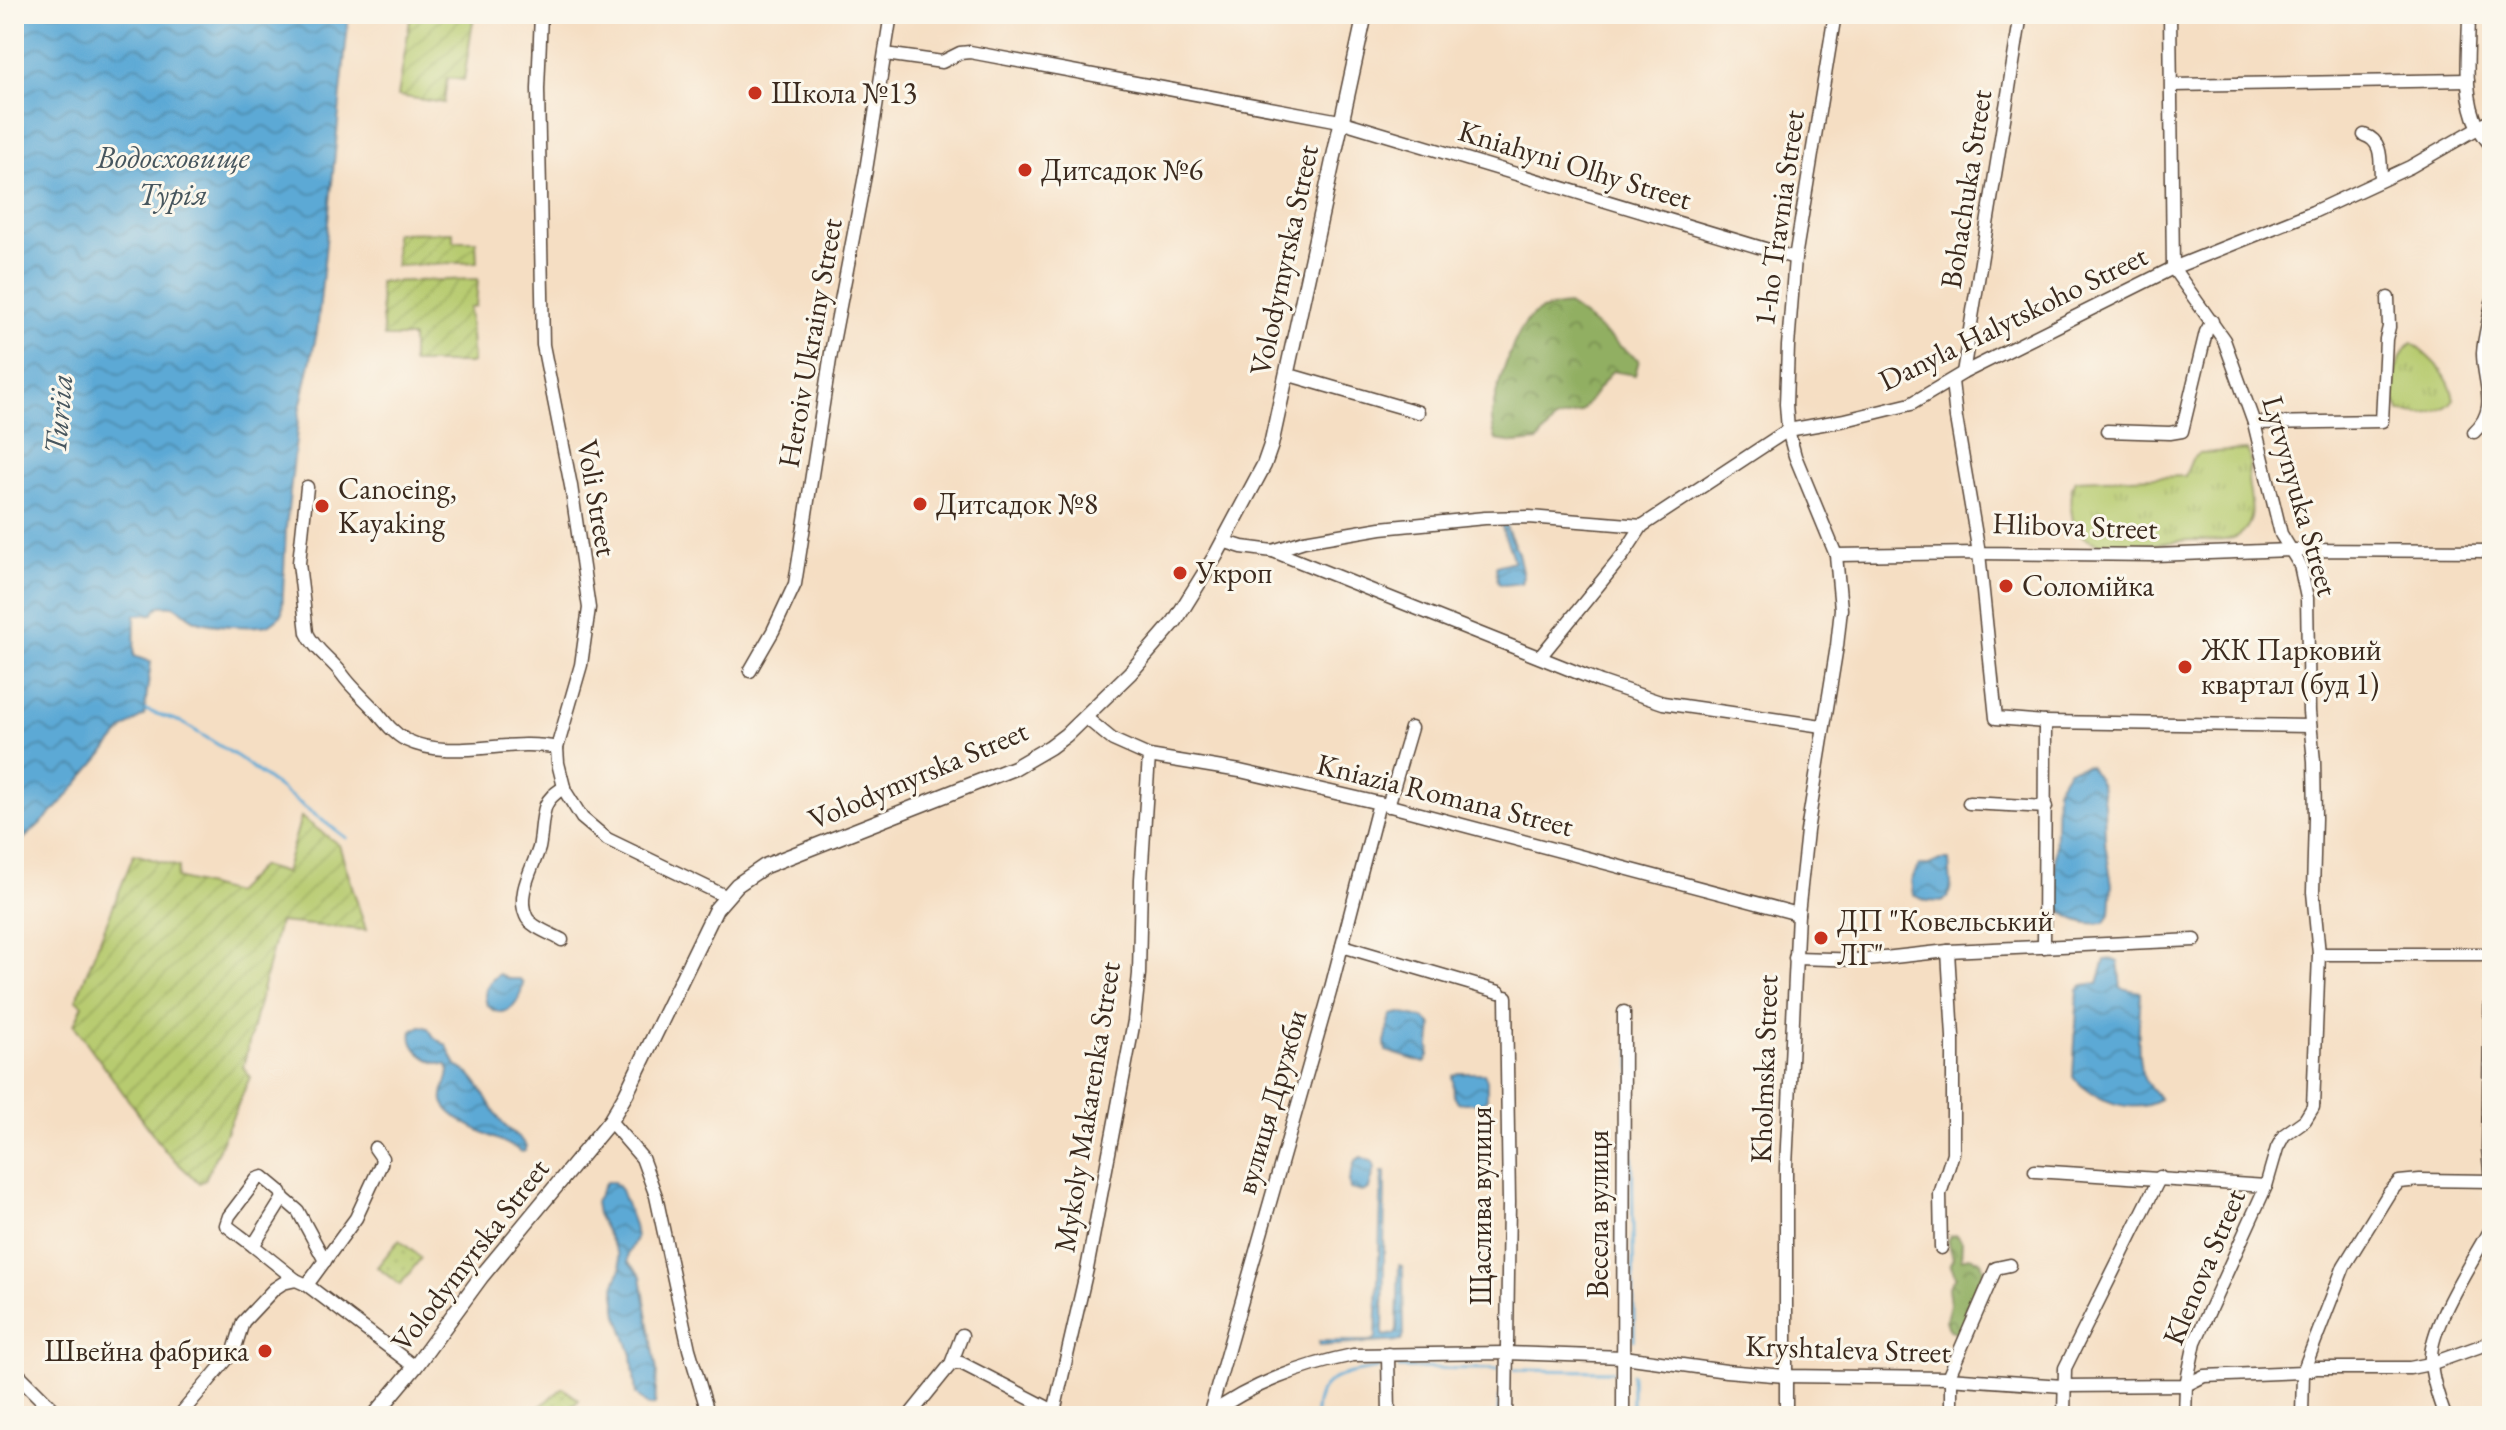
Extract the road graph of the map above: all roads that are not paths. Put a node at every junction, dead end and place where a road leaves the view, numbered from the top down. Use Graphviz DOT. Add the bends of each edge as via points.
graph roads {
  1 [pos="541,14"];
  2 [pos="891,14"];
  3 [pos="1365,14"];
  4 [pos="1835,14"];
  5 [pos="2021,14"];
  6 [pos="2170,14"];
  7 [pos="2469,14"];
  8 [pos="885,54"];
  9 [pos="2468,80"];
  10 [pos="2172,85"];
  11 [pos="2492,120"];
  12 [pos="1340,121"];
  13 [pos="2479,129"];
  14 [pos="2364,135"];
  15 [pos="2492,147"];
  16 [pos="2381,180"];
  17 [pos="1795,258"];
  18 [pos="2173,268"];
  19 [pos="2388,298"];
  20 [pos="2492,302"];
  21 [pos="2212,321"];
  22 [pos="1286,374"];
  23 [pos="1958,377"];
  24 [pos="1418,412"];
  25 [pos="2254,423"];
  26 [pos="1788,430"];
  27 [pos="2107,431"];
  28 [pos="2474,432"];
  29 [pos="307,487"];
  30 [pos="1642,526"];
  31 [pos="1223,541"];
  32 [pos="2291,550"];
  33 [pos="1273,551"];
  34 [pos="2492,551"];
  35 [pos="1979,553"];
  36 [pos="1836,555"];
  37 [pos="1540,657"];
  38 [pos="750,671"];
  39 [pos="1085,717"];
  40 [pos="2045,722"];
  41 [pos="1822,726"];
  42 [pos="2310,726"];
  43 [pos="1411,728"];
  44 [pos="557,748"];
  45 [pos="1149,756"];
  46 [pos="564,787"];
  47 [pos="1969,803"];
  48 [pos="1383,804"];
  49 [pos="2046,807"];
  50 [pos="725,896"];
  51 [pos="2492,913"];
  52 [pos="1798,914"];
  53 [pos="562,940"];
  54 [pos="2195,940"];
  55 [pos="1342,946"];
  56 [pos="2044,947"];
  57 [pos="1948,951"];
  58 [pos="2319,954"];
  59 [pos="2490,954"];
  60 [pos="1795,958"];
  61 [pos="1624,1012"];
  62 [pos="610,1121"];
  63 [pos="375,1148"];
  64 [pos="2035,1171"];
  65 [pos="2160,1177"];
  66 [pos="2491,1181"];
  67 [pos="2266,1186"];
  68 [pos="2492,1195"];
  69 [pos="283,1198"];
  70 [pos="2492,1218"];
  71 [pos="253,1246"];
  72 [pos="1941,1248"];
  73 [pos="325,1261"];
  74 [pos="2010,1265"];
  75 [pos="301,1283"];
  76 [pos="962,1335"];
  77 [pos="2492,1342"];
  78 [pos="1506,1353"];
  79 [pos="1388,1354"];
  80 [pos="1624,1357"];
  81 [pos="951,1364"];
  82 [pos="2430,1364"];
  83 [pos="415,1367"];
  84 [pos="14,1371"];
  85 [pos="2303,1372"];
  86 [pos="1785,1376"];
  87 [pos="1949,1378"];
  88 [pos="2186,1385"];
  89 [pos="2063,1386"];
  90 [pos="1054,1414"];
  91 [pos="59,1416"];
  92 [pos="179,1416"];
  93 [pos="374,1416"];
  94 [pos="709,1416"];
  95 [pos="909,1416"];
  96 [pos="1209,1416"];
  97 [pos="1389,1416"];
  98 [pos="1506,1416"];
  99 [pos="1623,1416"];
  100 [pos="1786,1416"];
  101 [pos="1951,1416"];
  102 [pos="2064,1416"];
  103 [pos="2185,1416"];
  104 [pos="2302,1416"];
  105 [pos="2445,1416"];
  1 -- 44 [label="street, Voli Street" via="543,345 589,608 581,665"];
  2 -- 8 [label="street, Heroiv Ukrainy Street"];
  3 -- 12 [label="main road, Volodymyrska Street"];
  4 -- 17 [label="street, 1-ho Travnia Street"];
  5 -- 23 [label="street, Bohachuka Street"];
  6 -- 10 [label="street"];
  7 -- 9 [label="street"];
  8 -- 12 [label="street, Kniahyni Olhy Street" via="942,62 970,52"];
  8 -- 38 [label="street, Heroiv Ukrainy Street" via="795,584"];
  9 -- 10 [label="street"];
  9 -- 13 [label="street"];
  10 -- 18 [label="street"];
  11 -- 13 [label="street, Danyla Halytskoho Street"];
  12 -- 17 [label="street, Kniahyni Olhy Street"];
  12 -- 22 [label="main road, Volodymyrska Street"];
  13 -- 15 [label="street"];
  13 -- 16 [label="street, Danyla Halytskoho Street"];
  14 -- 16 [label="street" via="2378,144"];
  16 -- 18 [label="street, Danyla Halytskoho Street"];
  17 -- 26 [label="street, 1-ho Travnia Street"];
  18 -- 21 [label="street, Lytvynyuka Street"];
  18 -- 23 [label="street, Danyla Halytskoho Street"];
  19 -- 25 [label="street" via="2382,421"];
  20 -- 28 [label="street" via="2483,349 2489,405 2484,423"];
  21 -- 25 [label="street, Lytvynyuka Street"];
  21 -- 27 [label="street" via="2182,431"];
  22 -- 24 [label="street"];
  22 -- 31 [label="main road, Volodymyrska Street" via="1264,465"];
  23 -- 26 [label="street, Danyla Halytskoho Street" via="1911,404"];
  23 -- 35 [label="street, Hlibova Street" via="1956,418"];
  25 -- 32 [label="street, Lytvynyuka Street" via="2281,534"];
  26 -- 30 [label="street, Danyla Halytskoho Street"];
  26 -- 36 [label="street, Kholmska Street"];
  29 -- 44 [label="street" via="299,563 307,633 394,732 441,748"];
  30 -- 33 [label="street" via="1485,518 1381,528"];
  30 -- 37 [label="street"];
  31 -- 33 [label="street"];
  31 -- 39 [label="main road, Volodymyrska Street" via="1164,637"];
  32 -- 34 [label="street, Hlibova Street"];
  32 -- 35 [label="street, Hlibova Street"];
  32 -- 42 [label="street, Lytvynyuka Street" via="2307,598"];
  33 -- 37 [label="street"];
  35 -- 36 [label="street"];
  35 -- 40 [label="street" via="1996,718"];
  36 -- 41 [label="street, Kholmska Street" via="1841,609"];
  37 -- 41 [label="street" via="1663,703"];
  39 -- 45 [label="street, Kniazia Romana Street" via="1113,740"];
  39 -- 50 [label="main road, Volodymyrska Street" via="1014,768 765,866"];
  40 -- 42 [label="street"];
  40 -- 49 [label="street"];
  41 -- 52 [label="street, Kholmska Street"];
  42 -- 58 [label="street, Lytvynyuka Street"];
  43 -- 48 [label="street, вулиця Дружби"];
  44 -- 46 [label="street, Voli Street"];
  45 -- 48 [label="street, Kniazia Romana Street"];
  45 -- 90 [label="street, Mykoly Makarenka Street" via="1134,1021"];
  46 -- 50 [label="street, Voli Street" via="582,818 600,834"];
  46 -- 53 [label="street" via="546,805 524,906 532,923"];
  47 -- 49 [label="street"];
  48 -- 52 [label="street, Kniazia Romana Street"];
  48 -- 55 [label="street, вулиця Дружби"];
  49 -- 56 [label="street"];
  50 -- 62 [label="main road, Volodymyrska Street"];
  51 -- 59 [label="street"];
  52 -- 60 [label="street, Kholmska Street"];
  54 -- 56 [label="street"];
  55 -- 78 [label="street, Щаслива вулиця" via="1502,995 1509,1202"];
  55 -- 96 [label="street, вулиця Дружби"];
  56 -- 57 [label="street"];
  57 -- 60 [label="street" via="1866,960"];
  57 -- 72 [label="street" via="1953,1153 1940,1194"];
  58 -- 59 [label="street"];
  58 -- 67 [label="street, Lytvynyuka Street" via="2313,1107 2284,1135"];
  59 -- 66 [label="street"];
  60 -- 86 [label="street, Kholmska Street"];
  61 -- 80 [label="street, Весела вулиця"];
  62 -- 83 [label="main road, Volodymyrska Street" via="481,1277"];
  62 -- 94 [label="street" via="642,1158 656,1196"];
  63 -- 73 [label="street" via="381,1164 356,1218"];
  64 -- 65 [label="street"];
  65 -- 67 [label="street"];
  65 -- 89 [label="street" via="2072,1352"];
  66 -- 68 [label="street"];
  66 -- 85 [label="street" via="2399,1182 2344,1266"];
  67 -- 88 [label="street, Klenova Street" via="2195,1342"];
  69 -- 71 [label="street"];
  69 -- 71 [label="street" via="263,1177 257,1179 229,1216 226,1225"];
  69 -- 73 [label="street" via="298,1211"];
  70 -- 82 [label="street" via="2440,1323"];
  71 -- 75 [label="street"];
  73 -- 75 [label="street"];
  74 -- 87 [label="street" via="1996,1268"];
  75 -- 83 [label="street"];
  75 -- 92 [label="street" via="274,1289 243,1322 234,1351"];
  76 -- 81 [label="street"];
  77 -- 82 [label="street, Kryshtaleva Street"];
  78 -- 79 [label="street, Kryshtaleva Street"];
  78 -- 80 [label="street, Kryshtaleva Street"];
  78 -- 98 [label="street, Щаслива вулиця"];
  79 -- 96 [label="street, Kryshtaleva Street" via="1334,1359 1254,1388"];
  79 -- 97 [label="street"];
  80 -- 86 [label="street, Kryshtaleva Street"];
  80 -- 99 [label="street, Весела вулиця"];
  81 -- 90 [label="street" via="961,1363"];
  81 -- 95 [label="street"];
  82 -- 85 [label="street, Kryshtaleva Street"];
  82 -- 105 [label="street"];
  83 -- 93 [label="main road, Volodymyrska Street"];
  84 -- 91 [label="main road"];
  85 -- 88 [label="street, Kryshtaleva Street" via="2204,1376"];
  85 -- 104 [label="street"];
  86 -- 87 [label="street, Kryshtaleva Street"];
  86 -- 100 [label="street, Kholmska Street"];
  87 -- 89 [label="street, Kryshtaleva Street"];
  87 -- 101 [label="street"];
  88 -- 89 [label="street, Kryshtaleva Street"];
  88 -- 103 [label="street, Klenova Street"];
  89 -- 102 [label="street"];
}
